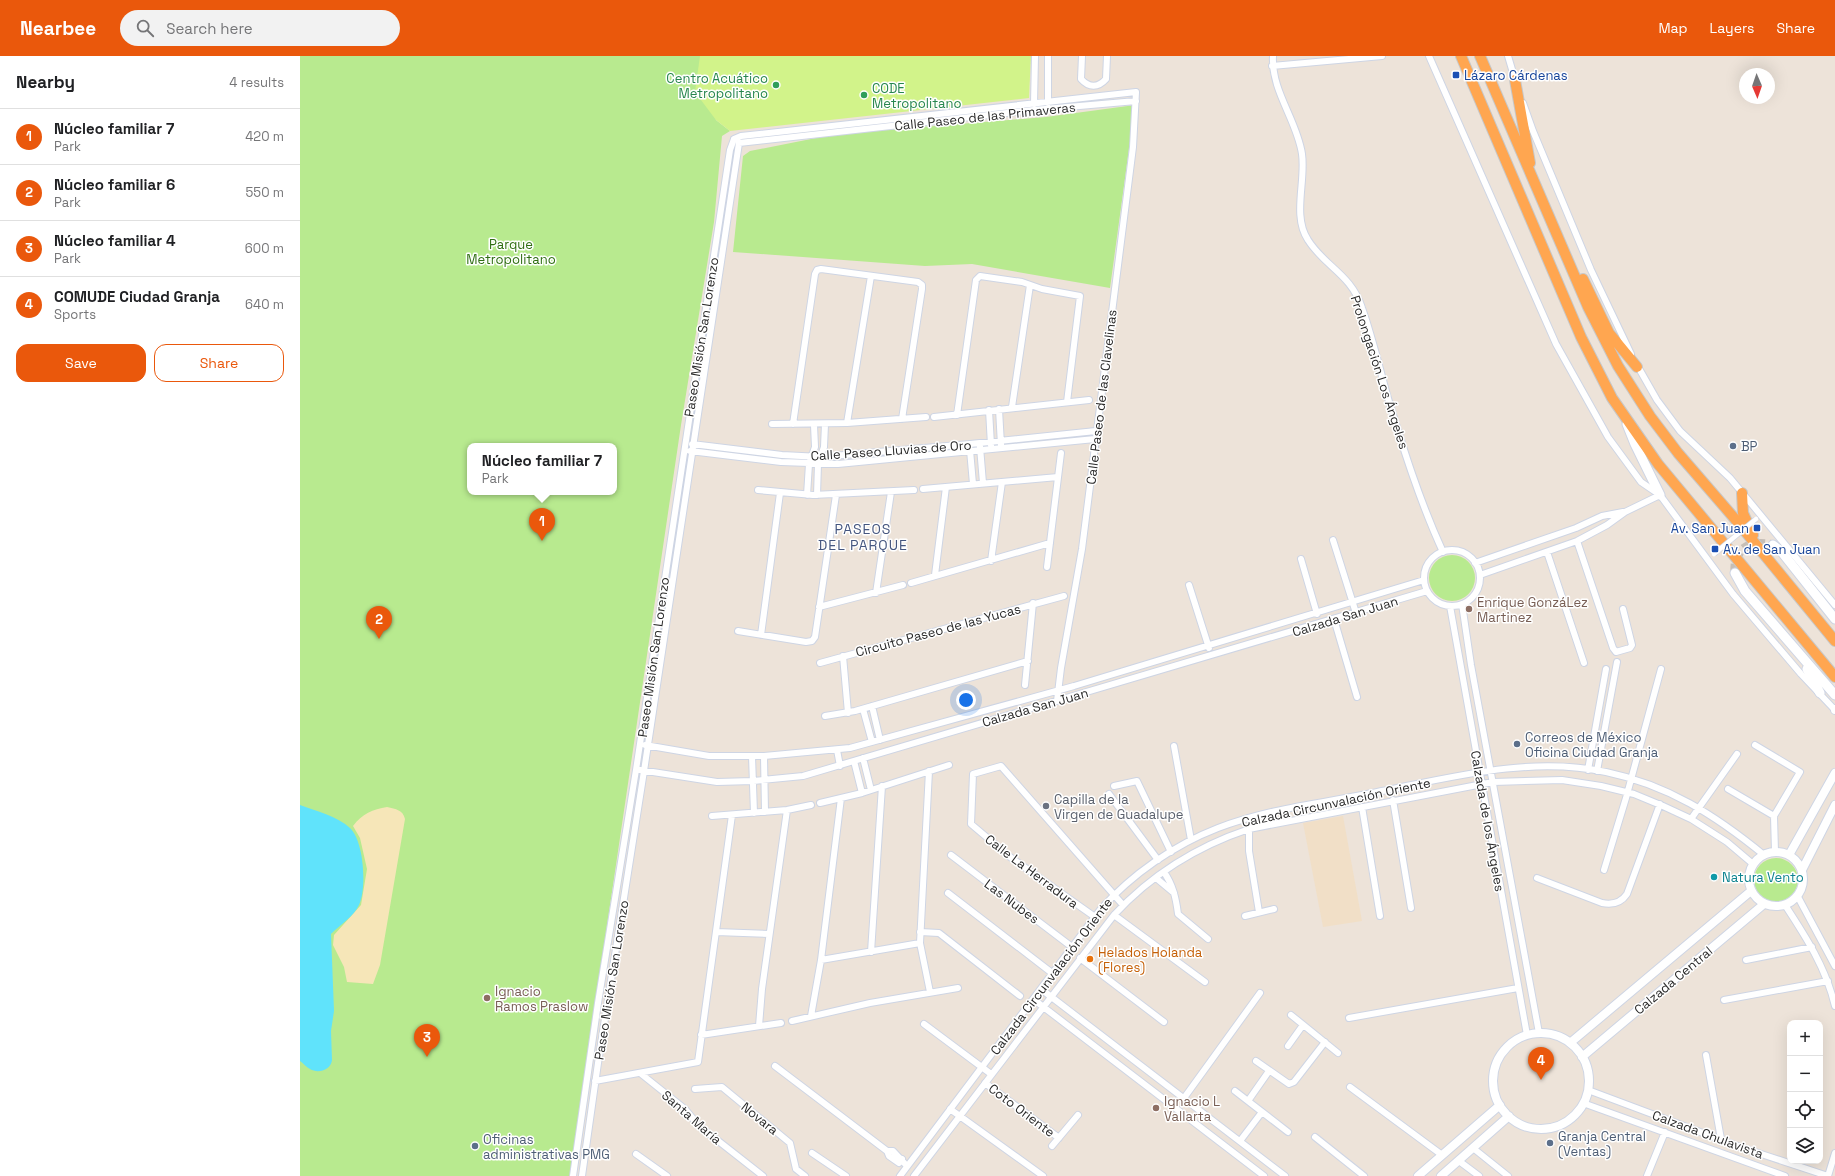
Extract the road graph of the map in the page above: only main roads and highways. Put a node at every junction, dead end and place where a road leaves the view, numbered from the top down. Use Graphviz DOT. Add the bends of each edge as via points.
graph roads {
  1 [pos="1461,56"];
  2 [pos="1480,56"];
  3 [pos="1515,80"];
  4 [pos="1533,179"];
  5 [pos="1551,222"];
  6 [pos="1637,367"];
  7 [pos="1624,415"];
  8 [pos="1742,493"];
  9 [pos="1660,495"];
  10 [pos="1773,545"];
  11 [pos="1757,547"];
  12 [pos="1735,573"];
  13 [pos="1835,619"];
  14 [pos="1835,641"];
  15 [pos="1794,648"];
  16 [pos="1835,677"];
  17 [pos="1820,693"];
  18 [pos="1835,695"];
  1 -- 7 [label="highway" via="1581,337 1612,398"];
  2 -- 4 [label="highway"];
  3 -- 4 [label="highway"];
  4 -- 5 [label="highway"];
  5 -- 6 [label="highway" via="1565,240 1608,333"];
  5 -- 11 [label="highway" via="1588,307 1618,366 1650,416 1678,453"];
  7 -- 9 [label="main road"];
  7 -- 16 [label="highway" via="1658,464"];
  8 -- 11 [label="highway" via="1743,512"];
  10 -- 13 [label="main road" via="1781,551"];
  11 -- 14 [label="highway"];
  12 -- 15 [label="main road" via="1744,591"];
  15 -- 17 [label="main road"];
  15 -- 18 [label="main road"];
}
